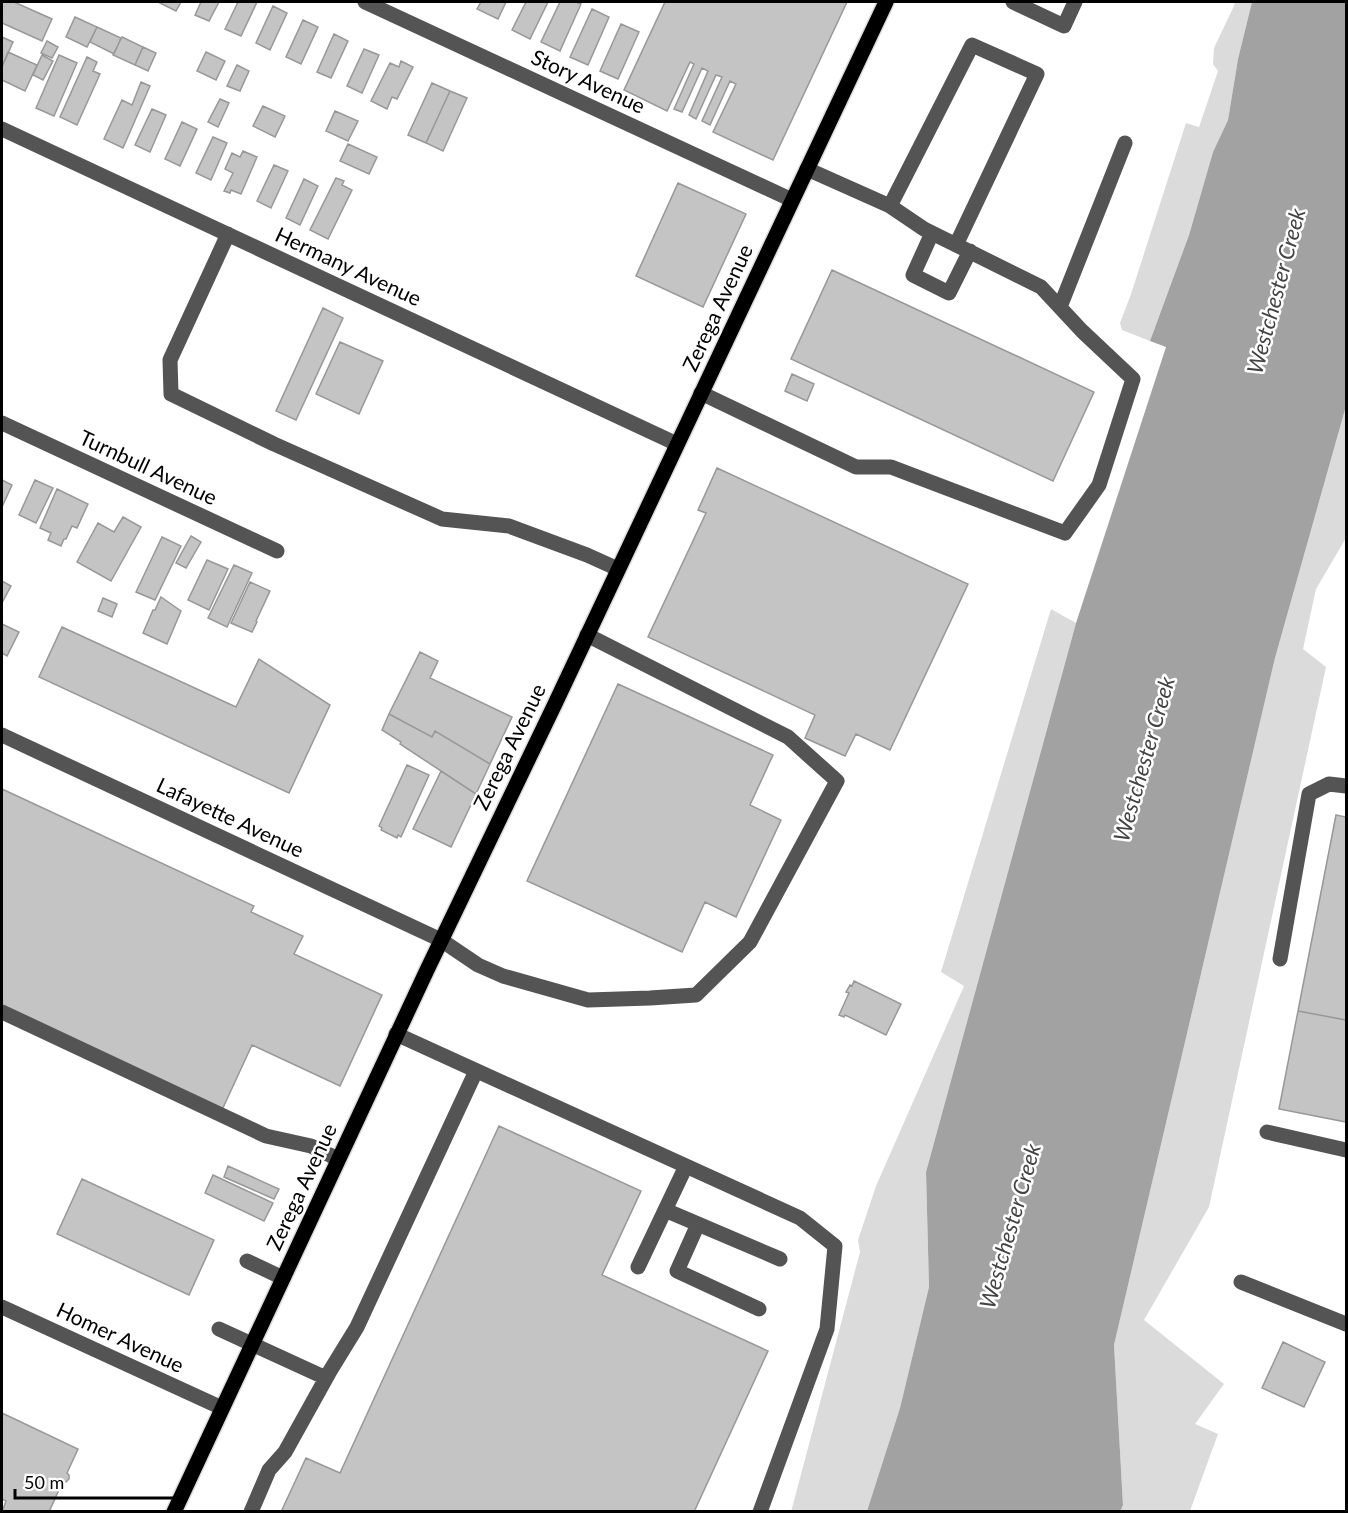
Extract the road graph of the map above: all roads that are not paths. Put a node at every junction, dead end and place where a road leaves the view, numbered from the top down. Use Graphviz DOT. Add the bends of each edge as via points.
graph roads {
  1 [pos="365,2"];
  2 [pos="886,2"];
  3 [pos="1014,2"];
  4 [pos="1075,2"];
  5 [pos="2,129"];
  6 [pos="1125,143"];
  7 [pos="807,169"];
  8 [pos="792,200"];
  9 [pos="890,206"];
  10 [pos="932,233"];
  11 [pos="228,234"];
  12 [pos="956,245"];
  13 [pos="970,251"];
  14 [pos="1060,307"];
  15 [pos="701,393"];
  16 [pos="2,423"];
  17 [pos="677,444"];
  18 [pos="277,551"];
  19 [pos="618,569"];
  20 [pos="587,635"];
  21 [pos="2,735"];
  22 [pos="1347,786"];
  23 [pos="441,940"];
  24 [pos="1280,959"];
  25 [pos="2,1011"];
  26 [pos="396,1034"];
  27 [pos="476,1071"];
  28 [pos="1267,1132"];
  29 [pos="1347,1150"];
  30 [pos="338,1160"];
  31 [pos="686,1166"];
  32 [pos="665,1210"];
  33 [pos="699,1224"];
  34 [pos="780,1259"];
  35 [pos="247,1261"];
  36 [pos="638,1267"];
  37 [pos="283,1278"];
  38 [pos="1241,1282"];
  39 [pos="2,1307"];
  40 [pos="759,1309"];
  41 [pos="1347,1324"];
  42 [pos="219,1329"];
  43 [pos="252,1344"];
  44 [pos="326,1378"];
  45 [pos="222,1408"];
  46 [pos="174,1512"];
  47 [pos="250,1512"];
  48 [pos="760,1512"];
  1 -- 8 [label="street, Story Avenue"];
  2 -- 7 [label="main road, Zerega Avenue"];
  3 -- 4 [label="street" via="1064,26"];
  5 -- 11 [label="street, Hermany Avenue"];
  6 -- 14 [label="street"];
  7 -- 8 [label="main road, Zerega Avenue"];
  7 -- 9 [label="street"];
  8 -- 15 [label="main road, Zerega Avenue"];
  9 -- 10 [label="street"];
  9 -- 12 [label="street" via="972,45 1037,74"];
  10 -- 12 [label="street"];
  10 -- 13 [label="street" via="913,274 949,292"];
  11 -- 17 [label="street, Hermany Avenue"];
  11 -- 19 [label="street" via="170,360 171,394 442,519 509,526"];
  12 -- 13 [label="street"];
  13 -- 14 [label="street" via="1041,287"];
  14 -- 15 [label="street" via="1134,379 1099,485 1065,533 891,467 856,467"];
  15 -- 17 [label="main road, Zerega Avenue"];
  16 -- 18 [label="street, Turnbull Avenue"];
  17 -- 19 [label="main road, Zerega Avenue"];
  19 -- 20 [label="main road, Zerega Avenue"];
  20 -- 23 [label="main road, Zerega Avenue"];
  20 -- 23 [label="street, Lafayette Avenue" via="788,737 837,781 750,942 696,994 588,1000 504,976 478,965"];
  21 -- 23 [label="street, Lafayette Avenue"];
  22 -- 24 [label="street" via="1329,784 1309,794"];
  23 -- 26 [label="main road, Zerega Avenue"];
  25 -- 30 [label="street" via="266,1136 314,1147"];
  26 -- 27 [label="street"];
  26 -- 30 [label="main road, Zerega Avenue"];
  27 -- 31 [label="street"];
  27 -- 44 [label="street" via="357,1327"];
  28 -- 29 [label="street"];
  30 -- 37 [label="main road, Zerega Avenue"];
  31 -- 32 [label="street"];
  31 -- 48 [label="street" via="800,1218 835,1246 827,1329"];
  32 -- 33 [label="street"];
  32 -- 36 [label="street"];
  33 -- 34 [label="street"];
  33 -- 40 [label="street" via="677,1271"];
  35 -- 37 [label="street"];
  37 -- 43 [label="main road, Zerega Avenue"];
  38 -- 41 [label="street"];
  39 -- 45 [label="street, Homer Avenue"];
  42 -- 43 [label="street"];
  43 -- 44 [label="street"];
  43 -- 45 [label="main road, Zerega Avenue"];
  44 -- 47 [label="street" via="285,1452 269,1470"];
  45 -- 46 [label="main road, Zerega Avenue"];
}
